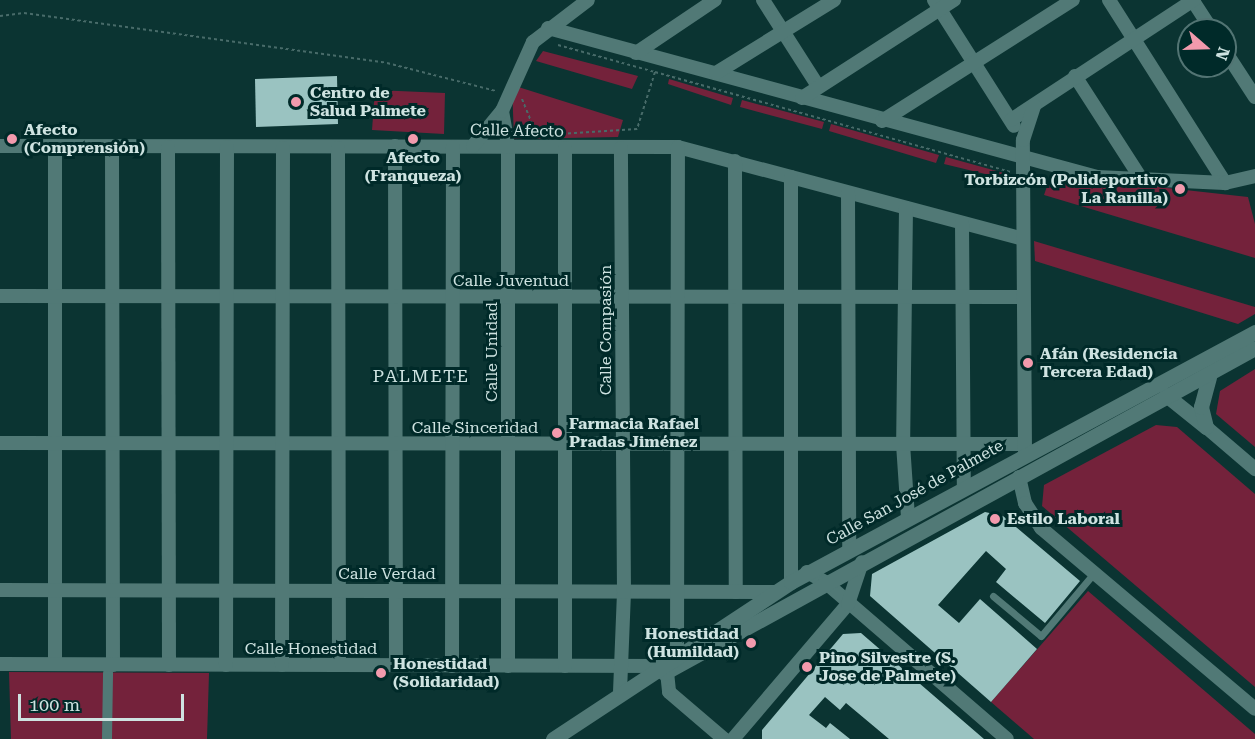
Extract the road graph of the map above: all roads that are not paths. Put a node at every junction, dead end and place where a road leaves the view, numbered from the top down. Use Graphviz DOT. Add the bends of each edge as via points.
graph roads {
  1 [pos="588,0"];
  2 [pos="715,0"];
  3 [pos="763,0"];
  4 [pos="834,0"];
  5 [pos="954,0"];
  6 [pos="1073,0"];
  7 [pos="1109,0"];
  8 [pos="1193,1"];
  9 [pos="937,4"];
  10 [pos="1204,18"];
  11 [pos="548,28"];
  12 [pos="783,32"];
  13 [pos="1132,39"];
  14 [pos="636,53"];
  15 [pos="974,62"];
  16 [pos="1237,69"];
  17 [pos="716,74"];
  18 [pos="1075,76"];
  19 [pos="818,86"];
  20 [pos="1255,97"];
  21 [pos="802,98"];
  22 [pos="1034,106"];
  23 [pos="502,111"];
  24 [pos="1011,120"];
  25 [pos="882,121"];
  26 [pos="1023,140"];
  27 [pos="0,146"];
  28 [pos="55,146"];
  29 [pos="395,146"];
  30 [pos="473,146"];
  31 [pos="508,146"];
  32 [pos="111,147"];
  33 [pos="168,147"];
  34 [pos="227,147"];
  35 [pos="453,147"];
  36 [pos="678,147"];
  37 [pos="283,148"];
  38 [pos="338,148"];
  39 [pos="566,148"];
  40 [pos="621,148"];
  41 [pos="1023,160"];
  42 [pos="735,161"];
  43 [pos="1255,176"];
  44 [pos="791,177"];
  45 [pos="1142,180"];
  46 [pos="1225,183"];
  47 [pos="848,193"];
  48 [pos="906,208"];
  49 [pos="962,223"];
  50 [pos="1022,238"];
  51 [pos="0,296"];
  52 [pos="55,296"];
  53 [pos="227,296"];
  54 [pos="284,297"];
  55 [pos="341,297"];
  56 [pos="452,297"];
  57 [pos="623,297"];
  58 [pos="847,297"];
  59 [pos="961,297"];
  60 [pos="1021,297"];
  61 [pos="112,298"];
  62 [pos="168,298"];
  63 [pos="393,298"];
  64 [pos="508,298"];
  65 [pos="566,298"];
  66 [pos="679,298"];
  67 [pos="735,298"];
  68 [pos="905,298"];
  69 [pos="790,299"];
  70 [pos="1255,332"];
  71 [pos="1255,348"];
  72 [pos="1209,377"];
  73 [pos="1149,388"];
  74 [pos="1173,398"];
  75 [pos="1206,427"];
  76 [pos="0,443"];
  77 [pos="57,443"];
  78 [pos="112,443"];
  79 [pos="225,443"];
  80 [pos="167,444"];
  81 [pos="282,444"];
  82 [pos="338,444"];
  83 [pos="509,444"];
  84 [pos="903,444"];
  85 [pos="394,445"];
  86 [pos="451,445"];
  87 [pos="565,445"];
  88 [pos="623,445"];
  89 [pos="734,445"];
  90 [pos="792,445"];
  91 [pos="847,445"];
  92 [pos="962,445"];
  93 [pos="677,446"];
  94 [pos="1024,449"];
  95 [pos="1255,469"];
  96 [pos="1019,477"];
  97 [pos="964,485"];
  98 [pos="974,502"];
  99 [pos="908,517"];
  100 [pos="849,549"];
  101 [pos="862,562"];
  102 [pos="807,572"];
  103 [pos="1094,573"];
  104 [pos="791,582"];
  105 [pos="825,582"];
  106 [pos="0,590"];
  107 [pos="56,590"];
  108 [pos="113,590"];
  109 [pos="168,591"];
  110 [pos="226,591"];
  111 [pos="283,591"];
  112 [pos="339,591"];
  113 [pos="396,591"];
  114 [pos="450,591"];
  115 [pos="509,591"];
  116 [pos="565,592"];
  117 [pos="624,592"];
  118 [pos="678,592"];
  119 [pos="736,592"];
  120 [pos="775,592"];
  121 [pos="993,596"];
  122 [pos="848,604"];
  123 [pos="678,653"];
  124 [pos="0,664"];
  125 [pos="55,664"];
  126 [pos="169,665"];
  127 [pos="226,665"];
  128 [pos="282,665"];
  129 [pos="339,665"];
  130 [pos="396,665"];
  131 [pos="452,666"];
  132 [pos="508,666"];
  133 [pos="565,666"];
  134 [pos="620,666"];
  135 [pos="111,669"];
  136 [pos="663,669"];
  137 [pos="620,692"];
  138 [pos="603,705"];
  139 [pos="1255,710"];
  140 [pos="107,739"];
  141 [pos="553,739"];
  142 [pos="724,739"];
  143 [pos="733,739"];
  144 [pos="1007,739"];
  1 -- 11 [label="street"];
  2 -- 14 [label="street"];
  3 -- 12 [label="street"];
  4 -- 12 [label="street"];
  5 -- 9 [label="street"];
  6 -- 15 [label="street"];
  7 -- 13 [label="street"];
  8 -- 10 [label="street"];
  8 -- 13 [label="street"];
  9 -- 15 [label="street"];
  9 -- 19 [label="street"];
  11 -- 14 [label="street"];
  11 -- 23 [label="street" via="533,42"];
  12 -- 17 [label="street"];
  12 -- 19 [label="street"];
  13 -- 18 [label="street"];
  13 -- 46 [label="street"];
  14 -- 17 [label="street"];
  15 -- 24 [label="street"];
  15 -- 25 [label="street"];
  16 -- 20 [label="street"];
  17 -- 21 [label="street"];
  18 -- 22 [label="street"];
  18 -- 45 [label="street"];
  19 -- 21 [label="street"];
  21 -- 25 [label="street"];
  22 -- 24 [label="street"];
  22 -- 26 [label="street"];
  23 -- 30 [label="street"];
  23 -- 31 [label="street, Calle Unidad"];
  24 -- 26 [label="street"];
  25 -- 41 [label="street"];
  26 -- 41 [label="street"];
  27 -- 28 [label="street, Calle Afecto"];
  28 -- 32 [label="street, Calle Afecto"];
  28 -- 52 [label="street"];
  29 -- 35 [label="street, Calle Afecto"];
  29 -- 38 [label="street, Calle Afecto"];
  29 -- 63 [label="street"];
  30 -- 31 [label="street, Calle Afecto"];
  30 -- 35 [label="street, Calle Afecto"];
  31 -- 39 [label="street, Calle Afecto"];
  31 -- 64 [label="street, Calle Unidad"];
  32 -- 33 [label="street, Calle Afecto"];
  32 -- 61 [label="street"];
  33 -- 34 [label="street, Calle Afecto"];
  33 -- 62 [label="street"];
  34 -- 37 [label="street, Calle Afecto"];
  34 -- 53 [label="street"];
  35 -- 56 [label="street"];
  36 -- 40 [label="street, Calle Afecto"];
  36 -- 42 [label="street, Calle Afecto"];
  36 -- 66 [label="street"];
  37 -- 38 [label="street, Calle Afecto"];
  37 -- 54 [label="street"];
  38 -- 55 [label="street"];
  39 -- 40 [label="street, Calle Afecto"];
  39 -- 65 [label="street"];
  40 -- 57 [label="street, Calle Compasión"];
  41 -- 45 [label="street" via="1097,177"];
  41 -- 50 [label="street"];
  42 -- 44 [label="street, Calle Afecto"];
  42 -- 67 [label="street"];
  43 -- 46 [label="street"];
  44 -- 47 [label="street, Calle Afecto"];
  44 -- 69 [label="street"];
  45 -- 46 [label="street"];
  47 -- 48 [label="street, Calle Afecto"];
  47 -- 58 [label="street"];
  48 -- 49 [label="street, Calle Afecto"];
  48 -- 68 [label="street"];
  49 -- 50 [label="street, Calle Afecto"];
  49 -- 59 [label="street"];
  50 -- 60 [label="street"];
  51 -- 52 [label="street, Calle Juventud"];
  52 -- 61 [label="street, Calle Juventud"];
  52 -- 77 [label="street"];
  53 -- 54 [label="street, Calle Juventud"];
  53 -- 62 [label="street, Calle Juventud"];
  53 -- 79 [label="street"];
  54 -- 55 [label="street, Calle Juventud"];
  54 -- 81 [label="street"];
  55 -- 63 [label="street, Calle Juventud"];
  55 -- 82 [label="street"];
  56 -- 63 [label="street, Calle Juventud"];
  56 -- 64 [label="street, Calle Juventud"];
  56 -- 86 [label="street"];
  57 -- 65 [label="street, Calle Juventud"];
  57 -- 66 [label="street, Calle Juventud"];
  57 -- 88 [label="street, Calle Compasión"];
  58 -- 68 [label="street, Calle Juventud"];
  58 -- 69 [label="street, Calle Juventud"];
  58 -- 91 [label="street"];
  59 -- 60 [label="street, Calle Juventud"];
  59 -- 68 [label="street, Calle Juventud"];
  59 -- 92 [label="street"];
  60 -- 94 [label="street"];
  61 -- 62 [label="street, Calle Juventud"];
  61 -- 78 [label="street"];
  62 -- 80 [label="street"];
  63 -- 85 [label="street"];
  64 -- 65 [label="street, Calle Juventud"];
  64 -- 83 [label="street, Calle Unidad"];
  65 -- 87 [label="street"];
  66 -- 67 [label="street, Calle Juventud"];
  66 -- 93 [label="street"];
  67 -- 69 [label="street, Calle Juventud"];
  67 -- 89 [label="street"];
  68 -- 84 [label="street"];
  69 -- 90 [label="street"];
  70 -- 73 [label="street, Calle San José de Palmete"];
  71 -- 72 [label="street, Calle San José de Palmete"];
  72 -- 74 [label="street, Calle San José de Palmete"];
  72 -- 75 [label="street" via="1201,407"];
  73 -- 74 [label="street"];
  73 -- 94 [label="street, Calle San José de Palmete"];
  74 -- 75 [label="street"];
  74 -- 96 [label="street, Calle San José de Palmete"];
  75 -- 95 [label="street"];
  76 -- 77 [label="street, Calle Sinceridad"];
  77 -- 78 [label="street, Calle Sinceridad"];
  77 -- 107 [label="street"];
  78 -- 80 [label="street, Calle Sinceridad"];
  78 -- 108 [label="street"];
  79 -- 80 [label="street, Calle Sinceridad"];
  79 -- 81 [label="street, Calle Sinceridad"];
  79 -- 110 [label="street"];
  80 -- 109 [label="street"];
  81 -- 82 [label="street, Calle Sinceridad"];
  81 -- 111 [label="street"];
  82 -- 85 [label="street, Calle Sinceridad"];
  82 -- 112 [label="street"];
  83 -- 86 [label="street, Calle Sinceridad"];
  83 -- 87 [label="street, Calle Sinceridad"];
  83 -- 115 [label="street, Calle Unidad"];
  84 -- 91 [label="street, Calle Sinceridad"];
  84 -- 92 [label="street, Calle Sinceridad"];
  84 -- 99 [label="street"];
  85 -- 86 [label="street, Calle Sinceridad"];
  85 -- 113 [label="street"];
  86 -- 114 [label="street"];
  87 -- 88 [label="street, Calle Sinceridad"];
  87 -- 116 [label="street"];
  88 -- 93 [label="street, Calle Sinceridad"];
  88 -- 117 [label="street, Calle Compasión"];
  89 -- 90 [label="street, Calle Sinceridad"];
  89 -- 93 [label="street, Calle Sinceridad"];
  89 -- 119 [label="street"];
  90 -- 91 [label="street, Calle Sinceridad"];
  90 -- 104 [label="street"];
  91 -- 100 [label="street"];
  92 -- 94 [label="street, Calle Sinceridad"];
  92 -- 97 [label="street"];
  93 -- 118 [label="street"];
  94 -- 96 [label="street"];
  94 -- 97 [label="street, Calle San José de Palmete"];
  94 -- 98 [label="street"];
  96 -- 98 [label="street, Calle San José de Palmete"];
  96 -- 103 [label="street" via="1025,503 1041,528"];
  97 -- 99 [label="street, Calle San José de Palmete"];
  98 -- 101 [label="street, Calle San José de Palmete"];
  99 -- 100 [label="street, Calle San José de Palmete"];
  100 -- 102 [label="street, Calle San José de Palmete"];
  101 -- 105 [label="street, Calle San José de Palmete"];
  101 -- 122 [label="street"];
  102 -- 104 [label="street, Calle San José de Palmete"];
  102 -- 105 [label="street"];
  103 -- 121 [label="lane" via="1041,636"];
  103 -- 139 [label="street"];
  104 -- 120 [label="street, Calle San José de Palmete"];
  105 -- 122 [label="street"];
  105 -- 136 [label="street, Calle San José de Palmete"];
  106 -- 107 [label="street, Calle Verdad"];
  107 -- 108 [label="street, Calle Verdad"];
  107 -- 125 [label="street"];
  108 -- 109 [label="street, Calle Verdad"];
  108 -- 135 [label="street"];
  109 -- 110 [label="street, Calle Verdad"];
  109 -- 126 [label="street"];
  110 -- 111 [label="street, Calle Verdad"];
  110 -- 127 [label="street"];
  111 -- 112 [label="street, Calle Verdad"];
  111 -- 128 [label="street"];
  112 -- 113 [label="street, Calle Verdad"];
  112 -- 129 [label="street"];
  113 -- 114 [label="street, Calle Verdad"];
  113 -- 130 [label="street"];
  114 -- 115 [label="street, Calle Verdad"];
  114 -- 131 [label="street"];
  115 -- 116 [label="street, Calle Verdad"];
  115 -- 132 [label="street, Calle Unidad"];
  116 -- 117 [label="street, Calle Verdad"];
  116 -- 133 [label="street"];
  117 -- 118 [label="street, Calle Verdad"];
  117 -- 134 [label="street, Calle Compasión"];
  118 -- 119 [label="street, Calle Verdad"];
  118 -- 123 [label="street"];
  119 -- 120 [label="street, Calle Verdad"];
  120 -- 123 [label="street, Calle San José de Palmete"];
  122 -- 143 [label="street"];
  122 -- 144 [label="street"];
  123 -- 136 [label="street, Calle San José de Palmete"];
  124 -- 125 [label="street, Calle Honestidad"];
  125 -- 135 [label="street, Calle Honestidad"];
  126 -- 127 [label="street, Calle Honestidad"];
  126 -- 135 [label="street, Calle Honestidad"];
  127 -- 128 [label="street, Calle Honestidad"];
  128 -- 129 [label="street, Calle Honestidad"];
  129 -- 130 [label="street, Calle Honestidad"];
  130 -- 131 [label="street, Calle Honestidad"];
  131 -- 132 [label="street, Calle Honestidad"];
  132 -- 133 [label="street, Calle Honestidad"];
  133 -- 134 [label="street, Calle Honestidad"];
  134 -- 136 [label="street, Calle Honestidad"];
  134 -- 137 [label="street, Calle Compasión"];
  135 -- 140 [label="street"];
  136 -- 137 [label="street, Calle San José de Palmete"];
  136 -- 138 [label="street, Calle San José de Palmete"];
  136 -- 142 [label="street" via="669,692"];
  137 -- 138 [label="street, Calle San José de Palmete"];
  138 -- 141 [label="street, Calle San José de Palmete"];
}
